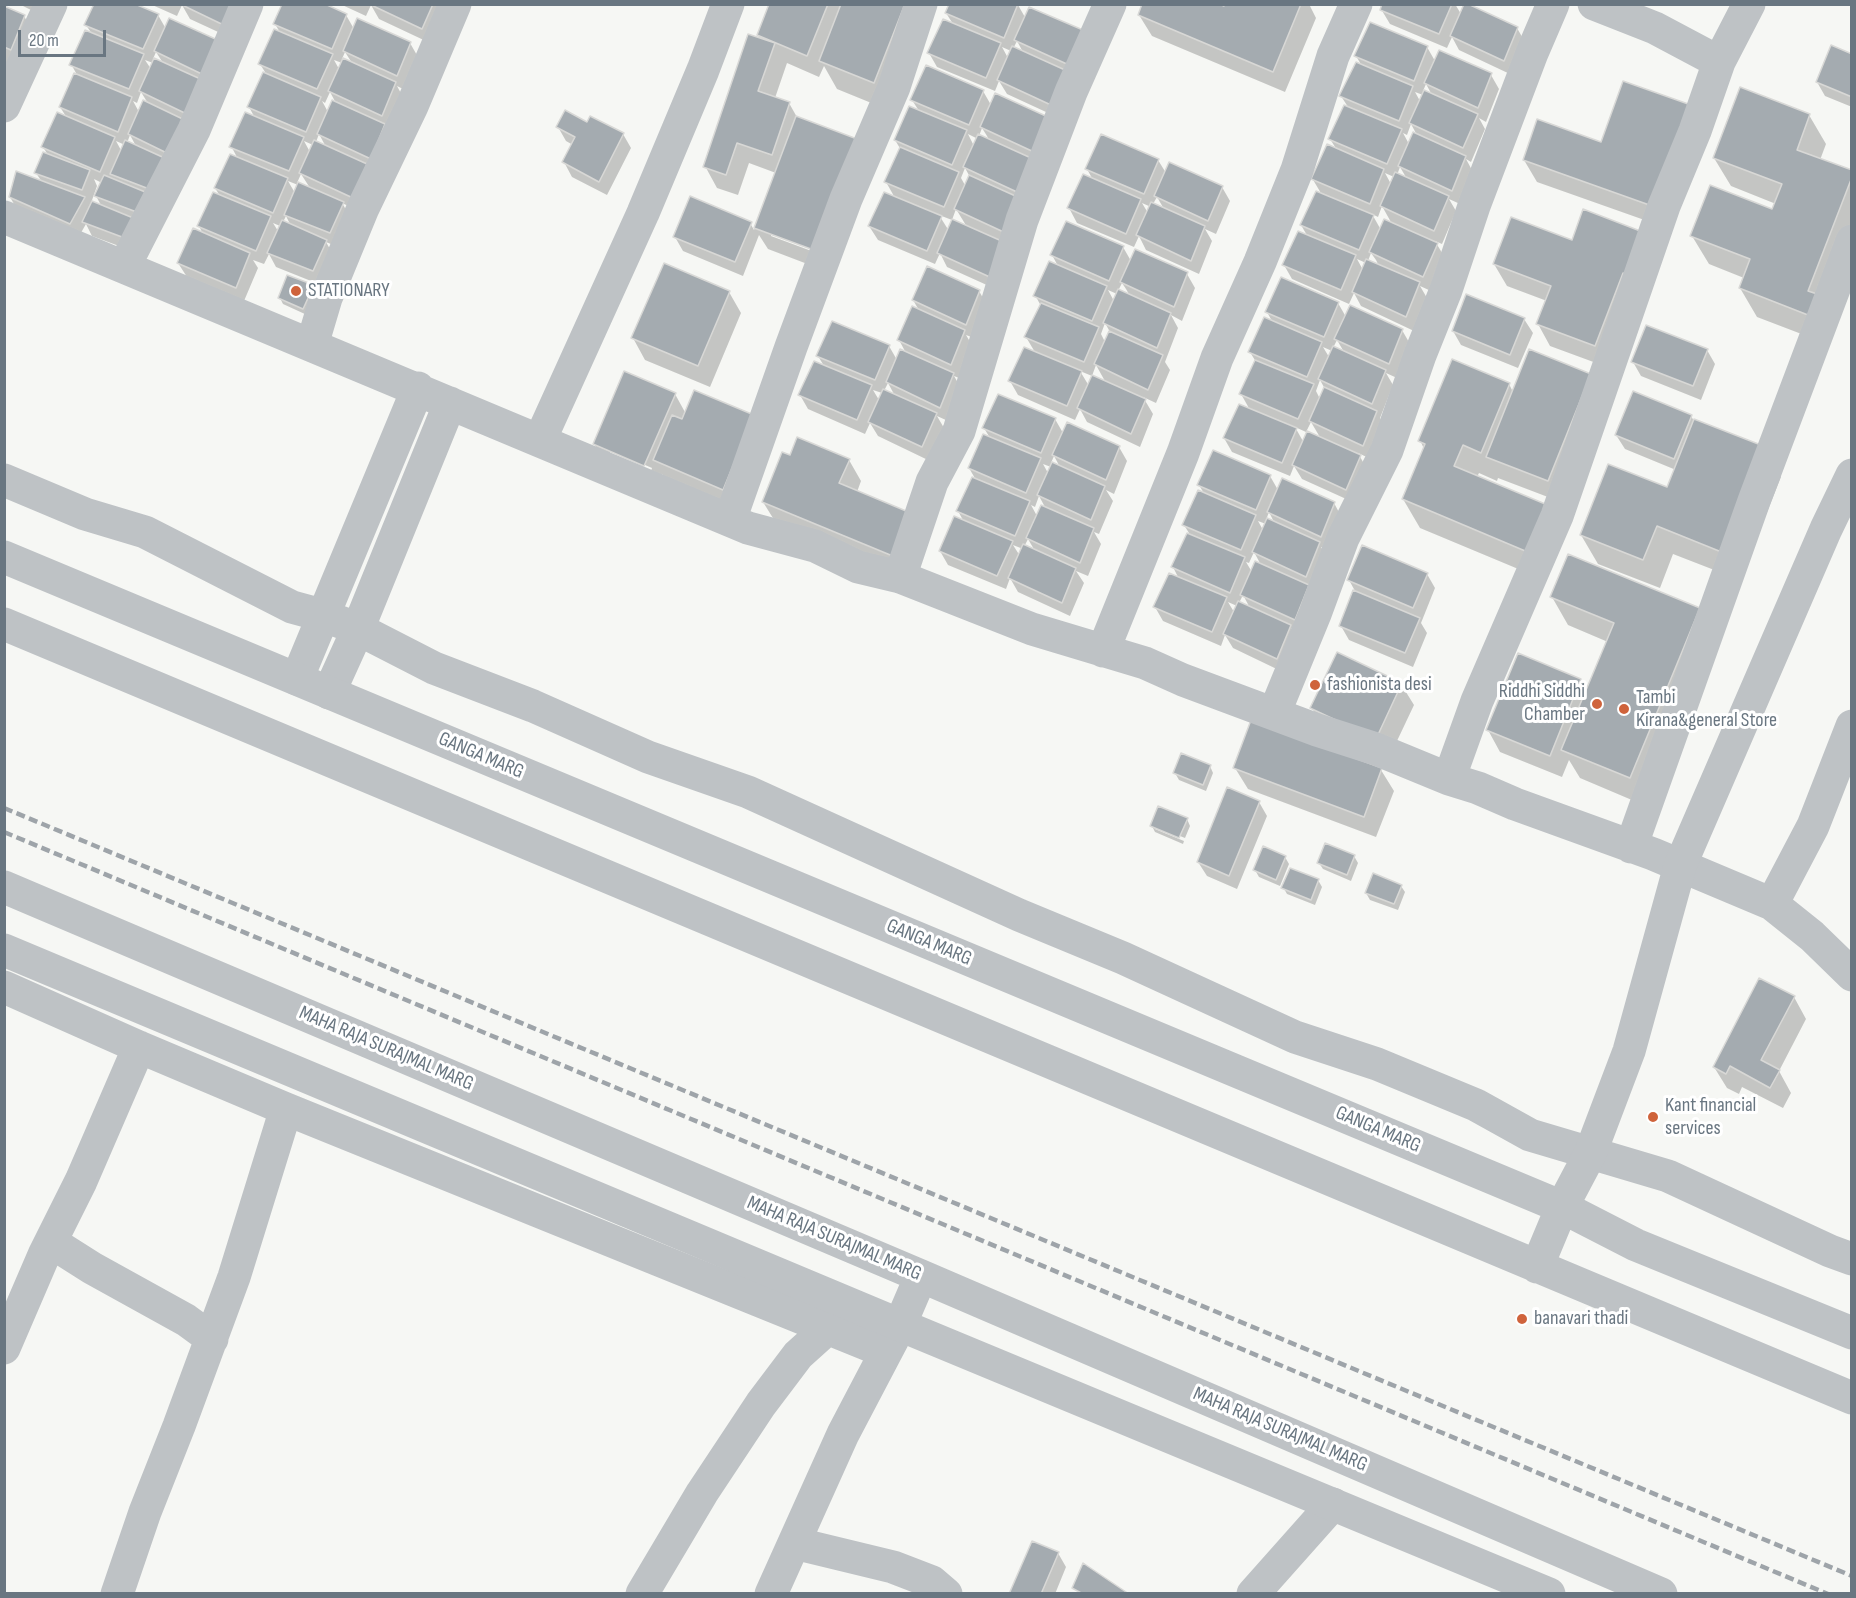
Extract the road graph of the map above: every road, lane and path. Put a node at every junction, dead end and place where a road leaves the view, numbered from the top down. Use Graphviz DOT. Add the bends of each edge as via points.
graph roads {
  1 [pos="51,4"];
  2 [pos="247,4"];
  3 [pos="455,4"];
  4 [pos="728,4"];
  5 [pos="921,4"];
  6 [pos="1110,4"];
  7 [pos="1356,4"];
  8 [pos="1553,4"];
  9 [pos="1594,4"];
  10 [pos="1749,4"];
  11 [pos="1719,62"];
  12 [pos="4,106"];
  13 [pos="4,217"];
  14 [pos="1851,241"];
  15 [pos="124,267"];
  16 [pos="312,345"];
  17 [pos="418,388"];
  18 [pos="450,403"];
  19 [pos="540,440"];
  20 [pos="1851,475"];
  21 [pos="4,480"];
  22 [pos="730,520"];
  23 [pos="4,557"];
  24 [pos="900,577"];
  25 [pos="325,616"];
  26 [pos="4,624"];
  27 [pos="358,629"];
  28 [pos="1103,651"];
  29 [pos="297,680"];
  30 [pos="329,693"];
  31 [pos="1274,714"];
  32 [pos="1851,726"];
  33 [pos="1449,778"];
  34 [pos="1631,847"];
  35 [pos="1680,866"];
  36 [pos="4,887"];
  37 [pos="1772,904"];
  38 [pos="4,950"];
  39 [pos="1851,975"];
  40 [pos="4,987"];
  41 [pos="139,1047"];
  42 [pos="286,1108"];
  43 [pos="1590,1154"];
  44 [pos="1562,1206"];
  45 [pos="51,1242"];
  46 [pos="1851,1259"];
  47 [pos="1537,1266"];
  48 [pos="921,1276"];
  49 [pos="828,1328"];
  50 [pos="1851,1333"];
  51 [pos="212,1339"];
  52 [pos="893,1339"];
  53 [pos="4,1348"];
  54 [pos="1851,1398"];
  55 [pos="1333,1504"];
  56 [pos="794,1543"];
  57 [pos="1284,1578"];
  58 [pos="117,1593"];
  59 [pos="642,1593"];
  60 [pos="771,1593"];
  61 [pos="946,1593"];
  62 [pos="1253,1593"];
  63 [pos="1549,1593"];
  64 [pos="1661,1593"];
  1 -- 12 [label="street"];
  2 -- 15 [label="street" via="194,130"];
  3 -- 16 [label="street" via="363,207 326,298"];
  4 -- 19 [label="street" via="643,213"];
  5 -- 22 [label="street" via="894,87 838,220"];
  6 -- 24 [label="street" via="1022,220 959,431 932,482"];
  7 -- 28 [label="street" via="1333,56 1297,170 1217,358"];
  8 -- 31 [label="street" via="1474,206 1387,450 1343,538"];
  9 -- 11 [label="street" via="1655,28"];
  10 -- 11 [label="street"];
  11 -- 33 [label="street" via="1664,206 1557,516 1477,701"];
  13 -- 15 [label="street"];
  14 -- 34 [label="street"];
  15 -- 16 [label="street"];
  16 -- 17 [label="street"];
  17 -- 18 [label="street"];
  17 -- 25 [label="street"];
  18 -- 19 [label="street"];
  18 -- 27 [label="street"];
  19 -- 22 [label="street"];
  20 -- 35 [label="street"];
  21 -- 25 [label="street" via="85,514 145,532 292,607"];
  22 -- 24 [label="street" via="815,546 858,567"];
  23 -- 29 [label="street, GANGA MARG"];
  24 -- 28 [label="street"];
  25 -- 27 [label="street"];
  25 -- 29 [label="street"];
  26 -- 47 [label="street"];
  27 -- 30 [label="street"];
  27 -- 43 [label="street" via="434,668 648,757 748,792 1295,1037 1377,1064 1476,1105 1530,1135"];
  28 -- 31 [label="street" via="1145,663"];
  29 -- 30 [label="street, GANGA MARG"];
  30 -- 44 [label="street, GANGA MARG"];
  31 -- 33 [label="street"];
  32 -- 37 [label="street" via="1813,826"];
  33 -- 34 [label="street"];
  34 -- 35 [label="street"];
  35 -- 37 [label="street"];
  35 -- 43 [label="street" via="1629,1051"];
  36 -- 48 [label="street, MAHA RAJA SURAJMAL MARG"];
  37 -- 39 [label="street"];
  38 -- 52 [label="street"];
  40 -- 41 [label="street"];
  41 -- 42 [label="street"];
  41 -- 45 [label="street"];
  42 -- 49 [label="street"];
  42 -- 51 [label="street"];
  43 -- 44 [label="street"];
  43 -- 46 [label="street" via="1668,1176"];
  44 -- 47 [label="street"];
  44 -- 50 [label="street, GANGA MARG" via="1636,1245"];
  45 -- 51 [label="street"];
  45 -- 53 [label="street"];
  47 -- 54 [label="street"];
  48 -- 52 [label="street"];
  48 -- 64 [label="street, MAHA RAJA SURAJMAL MARG"];
  49 -- 52 [label="street"];
  49 -- 59 [label="street" via="798,1355 761,1404"];
  51 -- 58 [label="street"];
  52 -- 55 [label="street"];
  52 -- 56 [label="street" via="843,1434"];
  55 -- 57 [label="street"];
  55 -- 63 [label="street"];
  56 -- 60 [label="street"];
  56 -- 61 [label="street" via="893,1567 932,1582"];
  57 -- 62 [label="street"];
}
